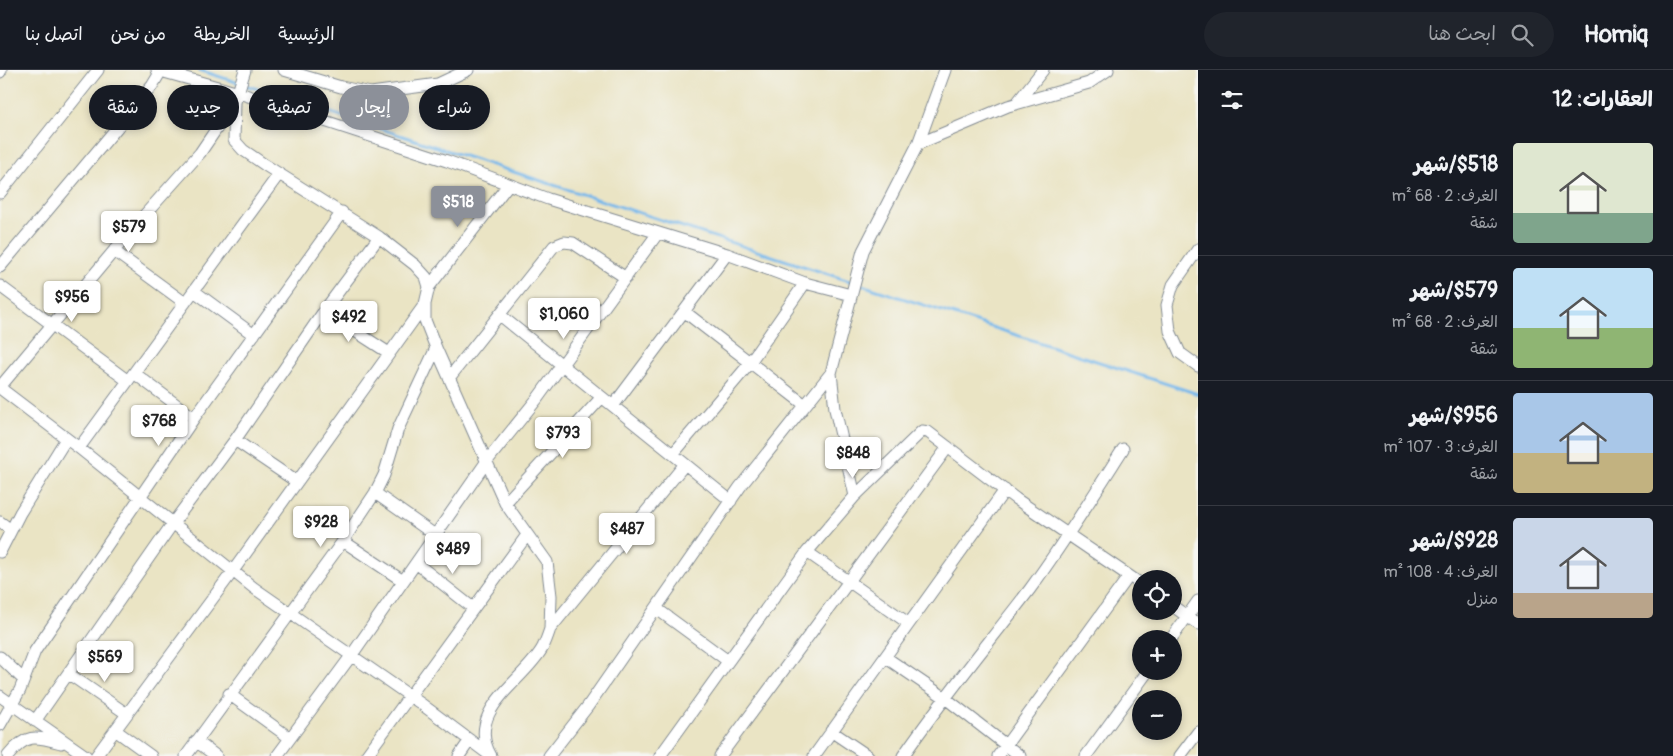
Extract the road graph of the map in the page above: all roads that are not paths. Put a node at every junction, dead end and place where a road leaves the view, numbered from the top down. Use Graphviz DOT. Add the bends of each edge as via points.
graph roads {
  1 [pos="98,70"];
  2 [pos="245,70"];
  3 [pos="284,70"];
  4 [pos="468,70"];
  5 [pos="945,70"];
  6 [pos="1042,70"];
  7 [pos="1108,70"];
  8 [pos="159,71"];
  9 [pos="201,85"];
  10 [pos="239,90"];
  11 [pos="239,98"];
  12 [pos="1016,104"];
  13 [pos="215,130"];
  14 [pos="235,130"];
  15 [pos="918,144"];
  16 [pos="279,174"];
  17 [pos="508,185"];
  18 [pos="0,193"];
  19 [pos="342,212"];
  20 [pos="658,233"];
  21 [pos="379,237"];
  22 [pos="1198,249"];
  23 [pos="114,251"];
  24 [pos="727,254"];
  25 [pos="0,267"];
  26 [pos="626,278"];
  27 [pos="805,283"];
  28 [pos="0,286"];
  29 [pos="429,287"];
  30 [pos="194,291"];
  31 [pos="850,295"];
  32 [pos="185,303"];
  33 [pos="425,304"];
  34 [pos="324,311"];
  35 [pos="685,312"];
  36 [pos="500,315"];
  37 [pos="51,324"];
  38 [pos="254,335"];
  39 [pos="436,348"];
  40 [pos="389,353"];
  41 [pos="750,362"];
  42 [pos="562,365"];
  43 [pos="1198,366"];
  44 [pos="831,372"];
  45 [pos="131,377"];
  46 [pos="448,378"];
  47 [pos="0,387"];
  48 [pos="602,397"];
  49 [pos="805,405"];
  50 [pos="612,406"];
  51 [pos="194,418"];
  52 [pos="66,439"];
  53 [pos="235,440"];
  54 [pos="948,447"];
  55 [pos="79,448"];
  56 [pos="1123,449"];
  57 [pos="673,454"];
  58 [pos="487,461"];
  59 [pos="685,464"];
  60 [pos="297,482"];
  61 [pos="1005,490"];
  62 [pos="375,493"];
  63 [pos="855,496"];
  64 [pos="141,498"];
  65 [pos="731,501"];
  66 [pos="505,503"];
  67 [pos="0,522"];
  68 [pos="173,523"];
  69 [pos="11,530"];
  70 [pos="435,535"];
  71 [pos="527,535"];
  72 [pos="1068,536"];
  73 [pos="343,541"];
  74 [pos="0,552"];
  75 [pos="807,552"];
  76 [pos="416,563"];
  77 [pos="233,571"];
  78 [pos="1129,576"];
  79 [pos="1132,578"];
  80 [pos="848,580"];
  81 [pos="403,582"];
  82 [pos="1198,601"];
  83 [pos="473,608"];
  84 [pos="657,609"];
  85 [pos="290,612"];
  86 [pos="1182,613"];
  87 [pos="1187,616"];
  88 [pos="908,623"];
  89 [pos="1198,624"];
  90 [pos="550,629"];
  91 [pos="1177,630"];
  92 [pos="351,656"];
  93 [pos="0,657"];
  94 [pos="885,657"];
  95 [pos="728,661"];
  96 [pos="69,674"];
  97 [pos="24,680"];
  98 [pos="1142,680"];
  99 [pos="229,694"];
  100 [pos="0,696"];
  101 [pos="410,696"];
  102 [pos="944,697"];
  103 [pos="12,704"];
  104 [pos="127,714"];
  105 [pos="35,721"];
  106 [pos="0,725"];
  107 [pos="115,730"];
  108 [pos="831,731"];
  109 [pos="1198,732"];
  110 [pos="290,738"];
  111 [pos="470,740"];
  112 [pos="196,741"];
  113 [pos="1006,745"];
  114 [pos="72,746"];
  115 [pos="1088,755"];
  116 [pos="8,756"];
  117 [pos="86,756"];
  118 [pos="96,756"];
  119 [pos="151,756"];
  120 [pos="186,756"];
  121 [pos="216,756"];
  122 [pos="277,756"];
  123 [pos="366,756"];
  124 [pos="459,756"];
  125 [pos="491,756"];
  126 [pos="549,756"];
  127 [pos="660,756"];
  128 [pos="720,756"];
  129 [pos="814,756"];
  130 [pos="868,756"];
  131 [pos="903,756"];
  132 [pos="998,756"];
  133 [pos="1020,756"];
  134 [pos="1180,756"];
  1 -- 18 [label="street"];
  2 -- 10 [label="street"];
  3 -- 4 [label="street" via="371,93 438,84"];
  5 -- 15 [label="street"];
  6 -- 12 [label="street"];
  7 -- 12 [label="street" via="1089,83"];
  8 -- 9 [label="street"];
  8 -- 25 [label="street" via="152,86"];
  11 -- 17 [label="street" via="447,161"];
  12 -- 15 [label="street"];
  13 -- 23 [label="street" via="200,153"];
  14 -- 16 [label="street" via="234,140 243,150"];
  15 -- 31 [label="street" via="863,250"];
  16 -- 19 [label="street"];
  16 -- 30 [label="street"];
  17 -- 20 [label="street"];
  17 -- 29 [label="street"];
  19 -- 21 [label="street"];
  19 -- 38 [label="street"];
  20 -- 24 [label="street"];
  20 -- 26 [label="street"];
  21 -- 29 [label="street" via="415,265 426,277"];
  21 -- 34 [label="street"];
  22 -- 43 [label="street" via="1173,285 1167,305 1170,331 1180,353"];
  23 -- 32 [label="street"];
  23 -- 37 [label="street"];
  24 -- 27 [label="street"];
  24 -- 35 [label="street"];
  26 -- 36 [label="street" via="573,243 564,242 554,246"];
  26 -- 42 [label="street"];
  27 -- 31 [label="street"];
  27 -- 41 [label="street"];
  28 -- 37 [label="street"];
  29 -- 33 [label="street"];
  30 -- 32 [label="street"];
  30 -- 38 [label="street"];
  31 -- 44 [label="street"];
  32 -- 45 [label="street"];
  33 -- 39 [label="street" via="425,320"];
  33 -- 40 [label="street"];
  34 -- 40 [label="street"];
  34 -- 53 [label="street"];
  35 -- 41 [label="street"];
  35 -- 50 [label="street"];
  36 -- 42 [label="street"];
  36 -- 46 [label="street"];
  37 -- 45 [label="street"];
  37 -- 47 [label="street"];
  38 -- 51 [label="street"];
  39 -- 46 [label="street"];
  39 -- 62 [label="street" via="398,430"];
  40 -- 60 [label="street"];
  41 -- 49 [label="street"];
  41 -- 57 [label="street"];
  42 -- 48 [label="street"];
  42 -- 58 [label="street"];
  44 -- 49 [label="street"];
  44 -- 63 [label="street" via="834,409"];
  45 -- 51 [label="street"];
  45 -- 55 [label="street"];
  46 -- 58 [label="street"];
  47 -- 52 [label="street"];
  48 -- 50 [label="street"];
  48 -- 66 [label="street"];
  49 -- 65 [label="street"];
  50 -- 57 [label="street"];
  51 -- 64 [label="street"];
  52 -- 55 [label="street"];
  52 -- 69 [label="street"];
  53 -- 60 [label="street"];
  53 -- 68 [label="street"];
  54 -- 61 [label="street"];
  54 -- 63 [label="street" via="922,431"];
  54 -- 80 [label="street"];
  55 -- 64 [label="street"];
  56 -- 72 [label="street"];
  57 -- 59 [label="street"];
  58 -- 66 [label="street"];
  58 -- 70 [label="street"];
  59 -- 65 [label="street"];
  59 -- 90 [label="street"];
  60 -- 77 [label="street"];
  61 -- 72 [label="street"];
  61 -- 88 [label="street"];
  62 -- 70 [label="street"];
  62 -- 73 [label="street"];
  63 -- 75 [label="street"];
  64 -- 68 [label="street"];
  64 -- 97 [label="street" via="35,651"];
  65 -- 84 [label="street"];
  66 -- 71 [label="street"];
  67 -- 69 [label="street"];
  68 -- 77 [label="street"];
  68 -- 96 [label="street"];
  69 -- 74 [label="street"];
  70 -- 76 [label="street"];
  71 -- 83 [label="street"];
  71 -- 90 [label="street" via="546,562 551,596"];
  72 -- 78 [label="street"];
  72 -- 102 [label="street"];
  73 -- 81 [label="street"];
  73 -- 85 [label="street"];
  75 -- 80 [label="street"];
  75 -- 95 [label="street"];
  76 -- 81 [label="street"];
  76 -- 83 [label="street"];
  77 -- 85 [label="street"];
  77 -- 104 [label="street"];
  78 -- 79 [label="street"];
  78 -- 113 [label="street"];
  80 -- 88 [label="street"];
  80 -- 128 [label="street"];
  81 -- 92 [label="street"];
  82 -- 87 [label="street"];
  83 -- 101 [label="street"];
  84 -- 95 [label="street"];
  84 -- 126 [label="street"];
  85 -- 92 [label="street"];
  85 -- 99 [label="street"];
  86 -- 87 [label="street"];
  87 -- 89 [label="street"];
  87 -- 91 [label="street"];
  88 -- 94 [label="street"];
  90 -- 125 [label="street" via="543,648 488,716 483,731"];
  92 -- 101 [label="street"];
  92 -- 110 [label="street"];
  93 -- 97 [label="street"];
  94 -- 102 [label="street"];
  94 -- 108 [label="street"];
  95 -- 127 [label="street"];
  96 -- 104 [label="street"];
  96 -- 105 [label="street"];
  97 -- 103 [label="street"];
  98 -- 115 [label="street"];
  99 -- 110 [label="street"];
  99 -- 112 [label="street"];
  100 -- 103 [label="street"];
  101 -- 111 [label="street"];
  101 -- 123 [label="street"];
  102 -- 113 [label="street"];
  102 -- 131 [label="street"];
  103 -- 105 [label="street"];
  103 -- 106 [label="street"];
  104 -- 107 [label="street"];
  105 -- 114 [label="street"];
  107 -- 118 [label="street"];
  107 -- 119 [label="street"];
  108 -- 129 [label="street"];
  108 -- 130 [label="street"];
  109 -- 134 [label="street"];
  110 -- 122 [label="street"];
  111 -- 124 [label="street"];
  111 -- 125 [label="street"];
  112 -- 120 [label="street"];
  112 -- 121 [label="street"];
  113 -- 132 [label="street"];
  113 -- 133 [label="street"];
  114 -- 116 [label="street" via="40,737 27,738 17,744"];
  114 -- 117 [label="street"];
}
